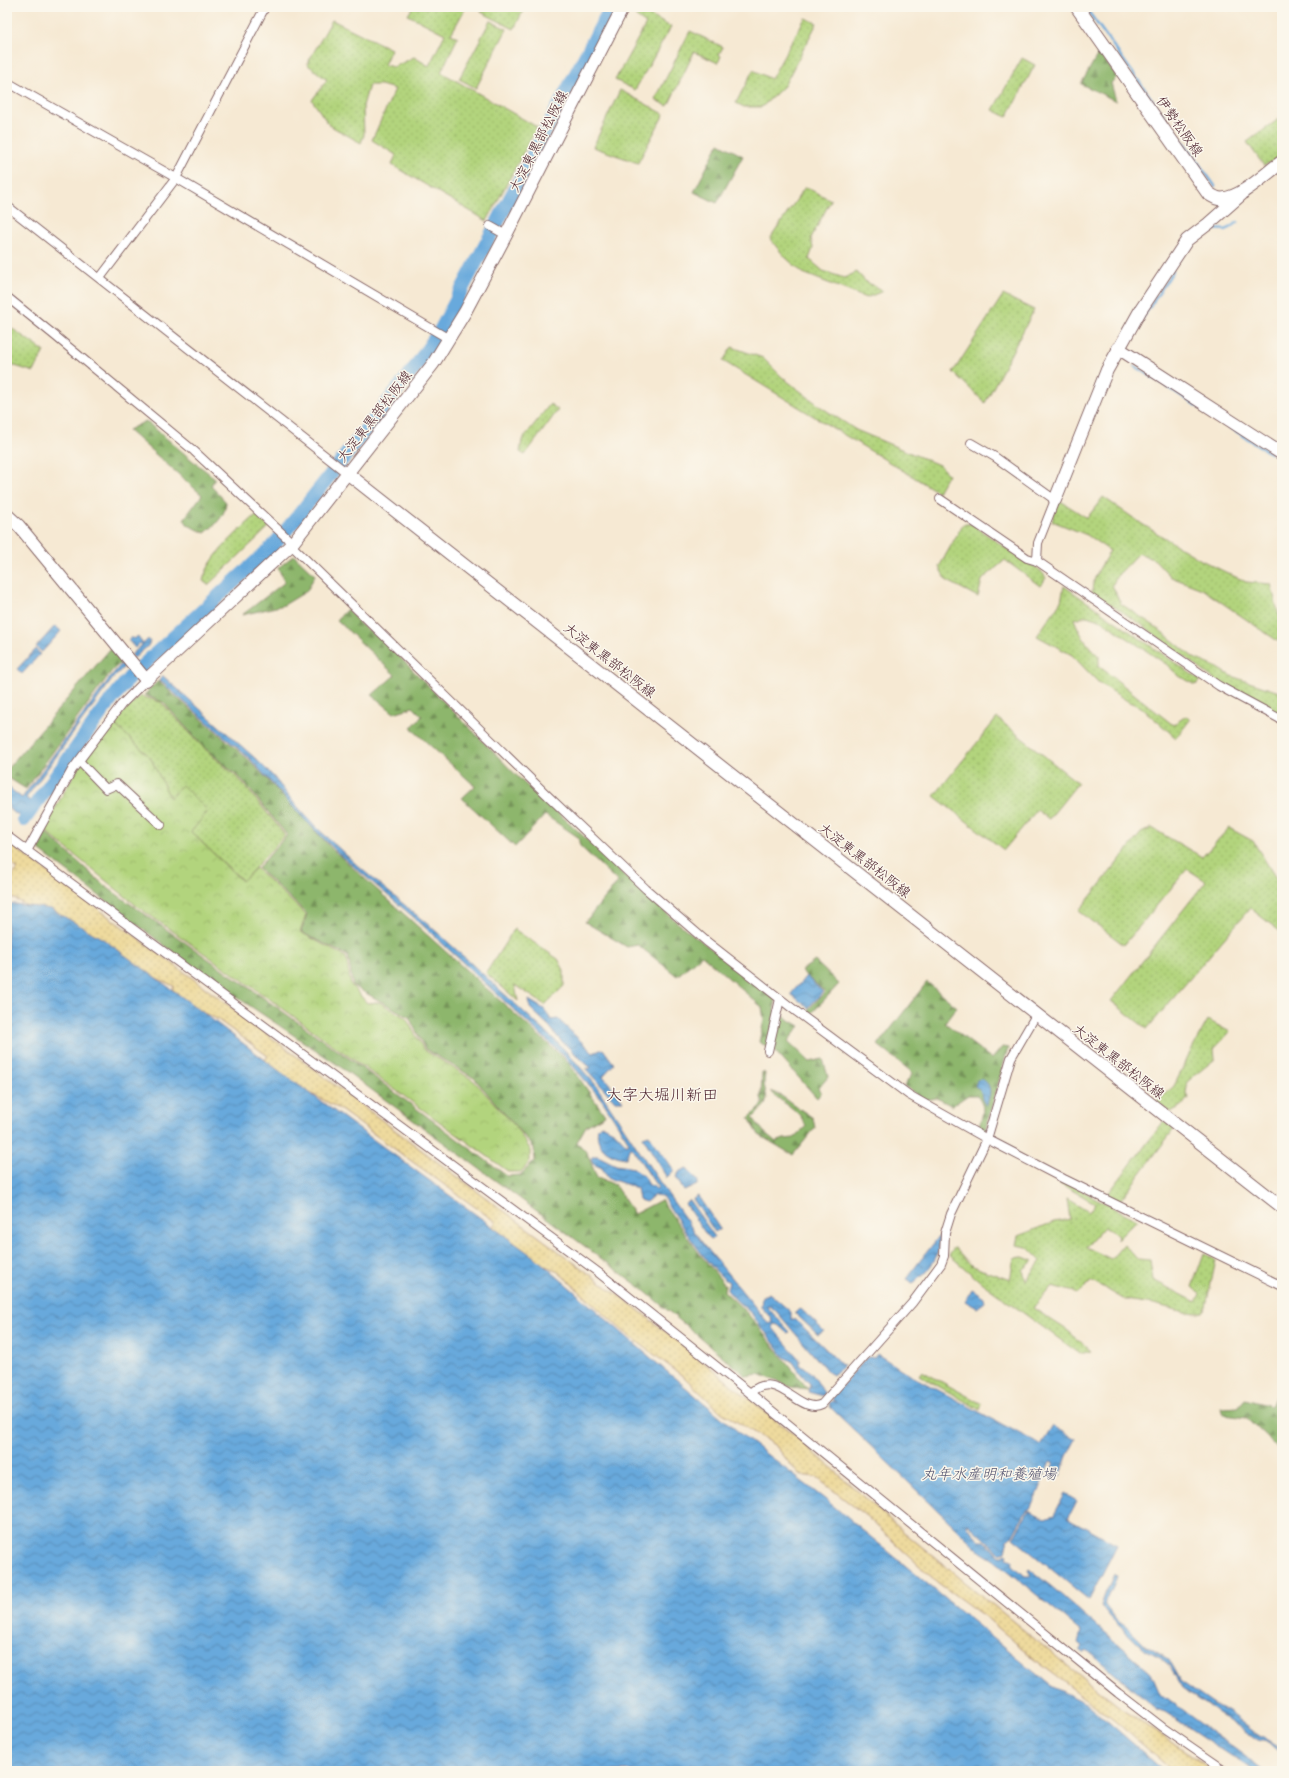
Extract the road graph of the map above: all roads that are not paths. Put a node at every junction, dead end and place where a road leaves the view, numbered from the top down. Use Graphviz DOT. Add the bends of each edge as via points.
graph roads {
  1 [pos="265,7"];
  2 [pos="623,7"];
  3 [pos="1077,7"];
  4 [pos="7,82"];
  5 [pos="1282,162"];
  6 [pos="176,178"];
  7 [pos="1253,184"];
  8 [pos="1208,193"];
  9 [pos="7,206"];
  10 [pos="1212,220"];
  11 [pos="490,226"];
  12 [pos="504,234"];
  13 [pos="100,278"];
  14 [pos="7,298"];
  15 [pos="447,337"];
  16 [pos="1118,348"];
  17 [pos="971,442"];
  18 [pos="1282,454"];
  19 [pos="345,471"];
  20 [pos="940,499"];
  21 [pos="1054,500"];
  22 [pos="7,515"];
  23 [pos="289,542"];
  24 [pos="1037,561"];
  25 [pos="144,678"];
  26 [pos="1282,720"];
  27 [pos="79,761"];
  28 [pos="161,825"];
  29 [pos="7,836"];
  30 [pos="27,851"];
  31 [pos="780,999"];
  32 [pos="1036,1015"];
  33 [pos="768,1051"];
  34 [pos="986,1139"];
  35 [pos="1282,1207"];
  36 [pos="1282,1286"];
  37 [pos="750,1393"];
  38 [pos="1226,1771"];
  1 -- 6 [label="street"];
  2 -- 12 [label="main road, 大淀東黒部松阪線"];
  3 -- 8 [label="main road, 伊勢松阪線"];
  4 -- 6 [label="street"];
  5 -- 7 [label="main road"];
  6 -- 13 [label="street"];
  6 -- 15 [label="street"];
  7 -- 8 [label="main road" via="1222,199"];
  7 -- 10 [label="main road"];
  8 -- 10 [label="main road" via="1215,210"];
  9 -- 13 [label="street"];
  10 -- 16 [label="main road" via="1187,240"];
  11 -- 12 [label="street"];
  12 -- 15 [label="main road, 大淀東黒部松阪線"];
  13 -- 19 [label="street"];
  14 -- 23 [label="street" via="194,451"];
  15 -- 19 [label="main road, 大淀東黒部松阪線" via="433,364"];
  16 -- 18 [label="main road"];
  16 -- 21 [label="main road"];
  17 -- 21 [label="street"];
  19 -- 23 [label="main road"];
  19 -- 32 [label="main road, 大淀東黒部松阪線"];
  20 -- 24 [label="street" via="1027,558"];
  21 -- 24 [label="street" via="1038,543"];
  22 -- 25 [label="main road" via="19,526"];
  23 -- 25 [label="main road"];
  23 -- 31 [label="street" via="539,788 646,889 706,941"];
  24 -- 26 [label="street" via="1219,686"];
  25 -- 27 [label="street"];
  27 -- 28 [label="street" via="106,789 117,784"];
  27 -- 30 [label="street"];
  29 -- 30 [label="street"];
  30 -- 37 [label="street" via="599,1273"];
  31 -- 33 [label="street"];
  31 -- 34 [label="street" via="910,1095"];
  32 -- 34 [label="street" via="1011,1058"];
  32 -- 35 [label="main road, 大淀東黒部松阪線"];
  34 -- 36 [label="street"];
  34 -- 37 [label="street" via="947,1225 941,1264 912,1303 822,1404 812,1407 778,1387 761,1386"];
  37 -- 38 [label="street" via="1118,1693"];
}
